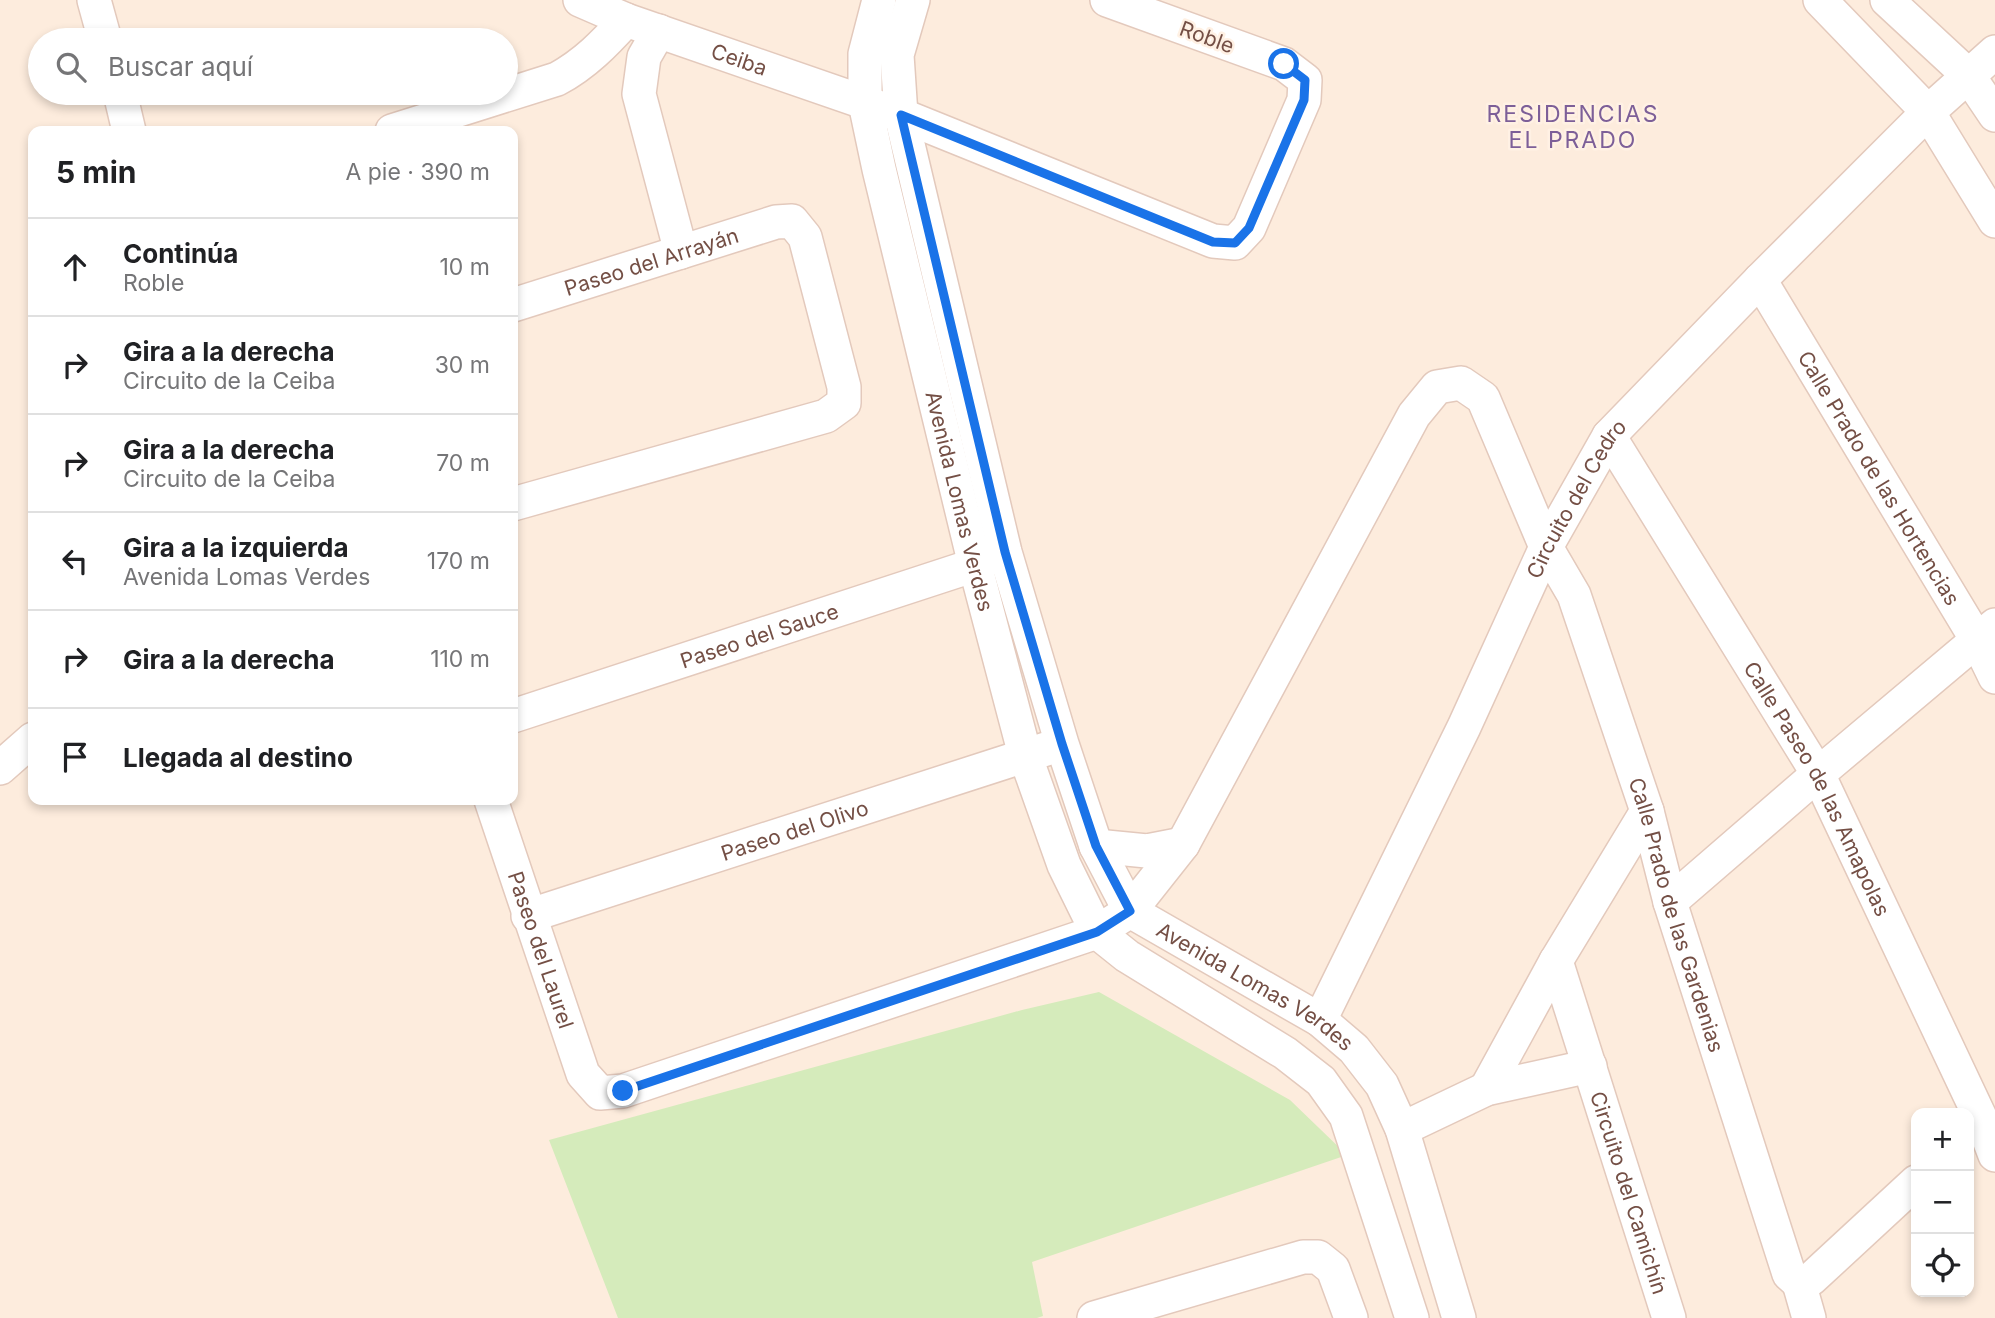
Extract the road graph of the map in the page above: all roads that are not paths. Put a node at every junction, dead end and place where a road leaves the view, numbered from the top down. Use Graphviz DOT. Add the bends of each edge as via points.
graph roads {
  1 [pos="94,0"];
  2 [pos="580,0"];
  3 [pos="879,0"];
  4 [pos="913,0"];
  5 [pos="1107,0"];
  6 [pos="1820,0"];
  7 [pos="1887,0"];
  8 [pos="626,20"];
  9 [pos="102,28"];
  10 [pos="659,30"];
  11 [pos="1995,52"];
  12 [pos="1968,75"];
  13 [pos="1305,80"];
  14 [pos="518,91"];
  15 [pos="865,103"];
  16 [pos="123,105"];
  17 [pos="474,105"];
  18 [pos="1928,112"];
  19 [pos="901,115"];
  20 [pos="1995,115"];
  21 [pos="128,126"];
  22 [pos="408,126"];
  23 [pos="1995,220"];
  24 [pos="681,252"];
  25 [pos="1760,280"];
  26 [pos="518,303"];
  27 [pos="1609,436"];
  28 [pos="518,503"];
  29 [pos="1546,547"];
  30 [pos="1005,552"];
  31 [pos="975,565"];
  32 [pos="1986,633"];
  33 [pos="1995,677"];
  34 [pos="518,714"];
  35 [pos="28,743"];
  36 [pos="1062,744"];
  37 [pos="1025,755"];
  38 [pos="0,768"];
  39 [pos="1818,774"];
  40 [pos="493,805"];
  41 [pos="1647,811"];
  42 [pos="1183,844"];
  43 [pos="1096,846"];
  44 [pos="1670,902"];
  45 [pos="1130,911"];
  46 [pos="528,916"];
  47 [pos="1097,932"];
  48 [pos="1556,961"];
  49 [pos="1321,1020"];
  50 [pos="1590,1066"];
  51 [pos="1486,1089"];
  52 [pos="1982,1121"];
  53 [pos="1402,1129"];
  54 [pos="1995,1155"];
  55 [pos="1911,1187"];
  56 [pos="1799,1283"];
  57 [pos="1094,1318"];
  58 [pos="1350,1318"];
  59 [pos="1412,1318"];
  60 [pos="1459,1318"];
  61 [pos="1669,1318"];
  62 [pos="1808,1318"];
  1 -- 9 [label="street"];
  2 -- 8 [label="street, Ceiba"];
  3 -- 15 [label="street, Avenida Lomas Verdes" via="865,54"];
  4 -- 19 [label="street, Avenida Lomas Verdes" via="897,55"];
  5 -- 13 [label="street, Roble" via="1284,64"];
  6 -- 18 [label="street"];
  7 -- 12 [label="street"];
  8 -- 10 [label="street, Ceiba"];
  8 -- 14 [label="street" via="577,68"];
  10 -- 15 [label="street, Ceiba"];
  10 -- 24 [label="street" via="645,57 639,94"];
  11 -- 12 [label="street, Circuito del Cedro"];
  12 -- 18 [label="street, Circuito del Cedro"];
  12 -- 20 [label="street"];
  13 -- 19 [label="street, Ceiba" via="1304,100 1249,228 1235,243 1213,242"];
  15 -- 19 [label="street, Ceiba"];
  15 -- 31 [label="street, Avenida Lomas Verdes"];
  16 -- 21 [label="street"];
  17 -- 22 [label="street"];
  18 -- 23 [label="street"];
  18 -- 25 [label="street, Circuito del Cedro"];
  19 -- 30 [label="street, Avenida Lomas Verdes"];
  24 -- 26 [label="street, Paseo del Arrayán"];
  24 -- 28 [label="street, Paseo del Arrayán" via="792,221 805,237 844,387 844,403 826,416"];
  25 -- 27 [label="street, Circuito del Cedro"];
  25 -- 32 [label="street, Calle Prado de las Hortencias"];
  27 -- 29 [label="street, Circuito del Cedro"];
  27 -- 39 [label="street, Calle Paseo de las Amapolas"];
  29 -- 41 [label="street, Calle Prado de las Gardenias" via="1574,595"];
  29 -- 42 [label="street, Calle Prado de las Gardenias" via="1483,398 1461,383 1437,387 1414,415"];
  29 -- 49 [label="street, Circuito del Cedro"];
  30 -- 31 [label="street, Paseo del Sauce"];
  30 -- 36 [label="street, Avenida Lomas Verdes"];
  31 -- 34 [label="street, Paseo del Sauce"];
  31 -- 37 [label="street, Avenida Lomas Verdes"];
  32 -- 33 [label="street, Calle Prado de las Hortencias"];
  32 -- 39 [label="street"];
  35 -- 38 [label="street"];
  36 -- 37 [label="street, Paseo del Olivo"];
  36 -- 43 [label="street, Avenida Lomas Verdes"];
  37 -- 46 [label="street, Paseo del Olivo"];
  37 -- 47 [label="street, Avenida Lomas Verdes" via="1064,865"];
  39 -- 44 [label="street"];
  39 -- 52 [label="street, Calle Paseo de las Amapolas"];
  40 -- 46 [label="street, Paseo del Laurel"];
  41 -- 44 [label="street, Calle Prado de las Gardenias"];
  41 -- 48 [label="street"];
  42 -- 43 [label="street" via="1147,851"];
  42 -- 45 [label="street"];
  43 -- 45 [label="street, Avenida Lomas Verdes"];
  44 -- 56 [label="street, Calle Prado de las Gardenias" via="1789,1274"];
  45 -- 47 [label="street"];
  45 -- 49 [label="street, Avenida Lomas Verdes"];
  46 -- 47 [label="street, Paseo del Laurel" via="583,1074 600,1093 623,1091"];
  47 -- 59 [label="street, Avenida Lomas Verdes" via="1321,1081 1346,1116"];
  48 -- 50 [label="street, Circuito del Camichín"];
  48 -- 51 [label="street"];
  49 -- 53 [label="street, Avenida Lomas Verdes" via="1354,1049 1382,1085"];
  50 -- 51 [label="street, Circuito del Camichín"];
  50 -- 61 [label="street, Circuito del Camichín"];
  51 -- 53 [label="street, Circuito del Camichín"];
  52 -- 54 [label="street, Calle Paseo de las Amapolas"];
  53 -- 60 [label="street, Avenida Lomas Verdes"];
  55 -- 56 [label="street" via="1811,1279"];
  56 -- 62 [label="street, Calle Prado de las Gardenias"];
  57 -- 58 [label="street" via="1318,1256 1333,1269"];
}
